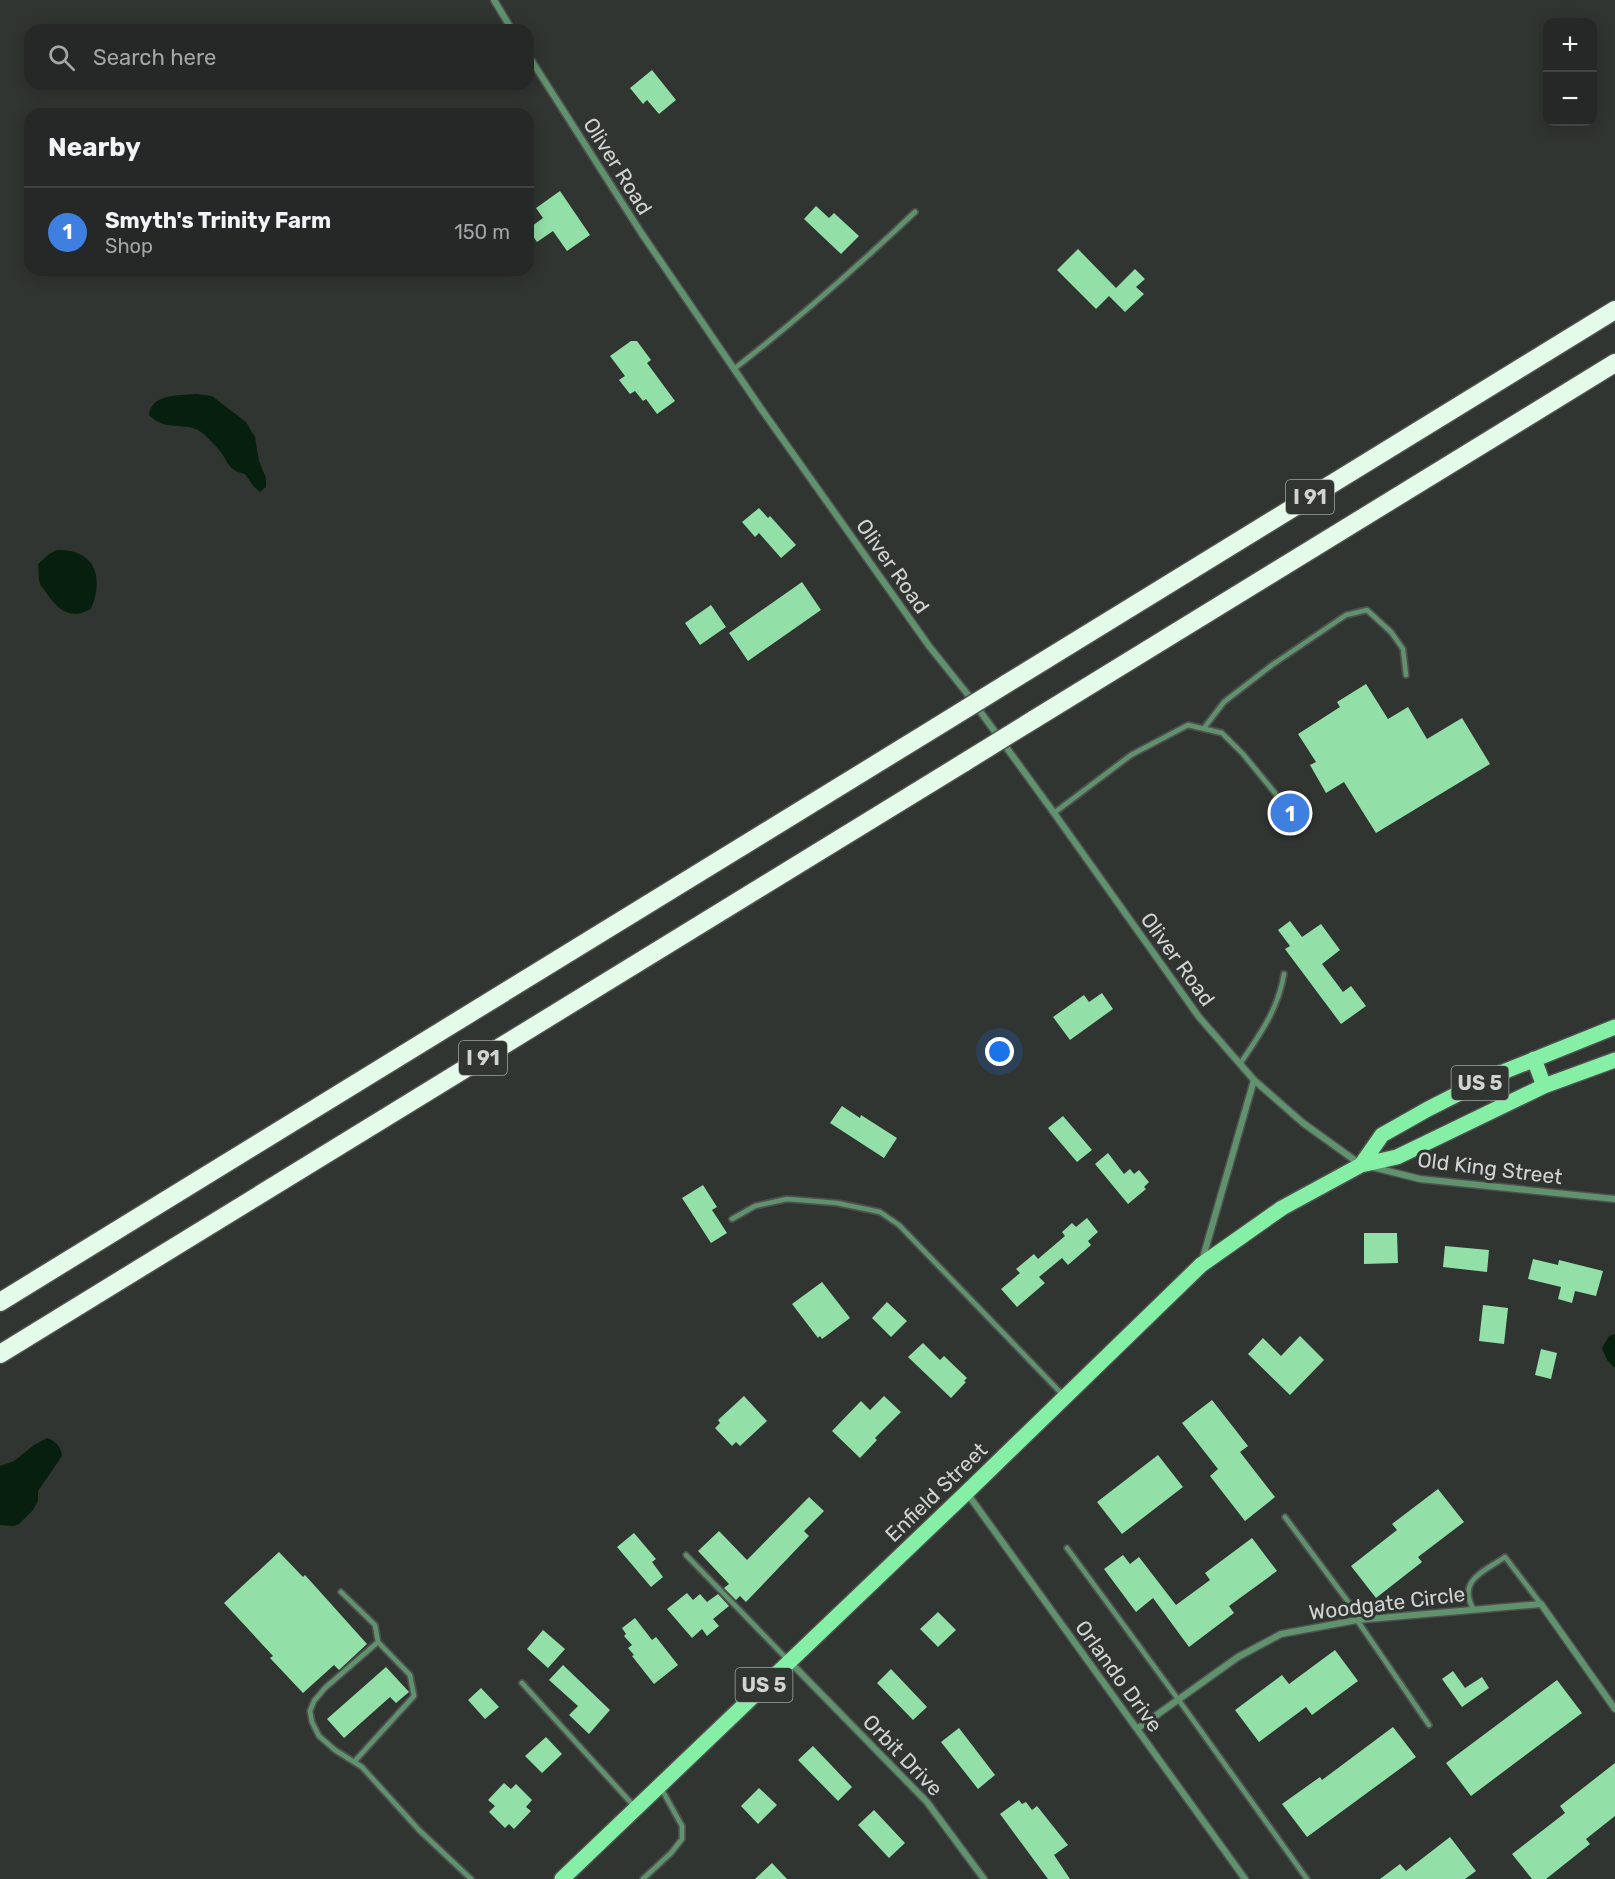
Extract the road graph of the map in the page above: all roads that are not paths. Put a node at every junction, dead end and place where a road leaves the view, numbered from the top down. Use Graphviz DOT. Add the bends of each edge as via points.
graph roads {
  1 [pos="494,0"];
  2 [pos="508,24"];
  3 [pos="534,64"];
  4 [pos="915,212"];
  5 [pos="1615,310"];
  6 [pos="1615,363"];
  7 [pos="734,369"];
  8 [pos="1406,675"];
  9 [pos="1204,728"];
  10 [pos="1275,793"];
  11 [pos="1054,813"];
  12 [pos="1284,974"];
  13 [pos="1615,1027"];
  14 [pos="1534,1059"];
  15 [pos="1615,1060"];
  16 [pos="1240,1064"];
  17 [pos="1254,1080"];
  18 [pos="1544,1086"];
  19 [pos="1361,1165"];
  20 [pos="1615,1199"];
  21 [pos="732,1219"];
  22 [pos="1201,1265"];
  23 [pos="0,1302"];
  24 [pos="0,1354"];
  25 [pos="1065,1397"];
  26 [pos="966,1492"];
  27 [pos="1286,1517"];
  28 [pos="1067,1548"];
  29 [pos="686,1555"];
  30 [pos="341,1593"];
  31 [pos="1541,1604"];
  32 [pos="1474,1610"];
  33 [pos="1359,1620"];
  34 [pos="378,1642"];
  35 [pos="789,1661"];
  36 [pos="522,1683"];
  37 [pos="1179,1699"];
  38 [pos="1615,1709"];
  39 [pos="1429,1725"];
  40 [pos="1137,1728"];
  41 [pos="354,1762"];
  42 [pos="659,1785"];
  43 [pos="636,1808"];
  44 [pos="471,1879"];
  45 [pos="562,1879"];
  46 [pos="643,1879"];
  47 [pos="984,1879"];
  48 [pos="1245,1879"];
  49 [pos="1307,1879"];
  1 -- 2 [label="street"];
  3 -- 7 [label="street, Oliver Road"];
  4 -- 7 [label="lane" via="830,290"];
  5 -- 23 [label="highway, I 91, bridge"];
  6 -- 24 [label="highway, I 91, bridge"];
  7 -- 11 [label="street, Oliver Road" via="929,646"];
  8 -- 9 [label="lane" via="1402,649 1391,632 1367,610 1346,615 1224,702"];
  9 -- 10 [label="lane" via="1222,733"];
  9 -- 11 [label="lane" via="1188,725 1131,755"];
  11 -- 16 [label="street, Oliver Road" via="1199,1017"];
  12 -- 16 [label="lane" via="1274,1011"];
  13 -- 14 [label="main road, US 5"];
  14 -- 18 [label="main road"];
  14 -- 19 [label="main road, US 5" via="1382,1135"];
  15 -- 18 [label="main road, US 5"];
  16 -- 17 [label="street, Oliver Road"];
  17 -- 19 [label="street, Oliver Road" via="1303,1123"];
  17 -- 22 [label="street"];
  18 -- 19 [label="main road, US 5" via="1397,1157"];
  19 -- 20 [label="street, Old King Street" via="1420,1179"];
  19 -- 22 [label="main road, Enfield Street / US 5" via="1282,1208"];
  21 -- 25 [label="lane" via="755,1206 787,1199 880,1212 899,1225"];
  22 -- 25 [label="main road, Enfield Street / US 5"];
  25 -- 26 [label="main road, Enfield Street / US 5"];
  26 -- 35 [label="main road, Enfield Street / US 5"];
  26 -- 40 [label="street, Orlando Drive"];
  27 -- 33 [label="lane"];
  28 -- 37 [label="lane"];
  29 -- 35 [label="lane"];
  30 -- 34 [label="lane" via="375,1625"];
  31 -- 32 [label="street, Woodgate Circle"];
  31 -- 32 [label="lane" via="1505,1557 1470,1581 1467,1592"];
  31 -- 38 [label="street"];
  32 -- 33 [label="street, Woodgate Circle"];
  33 -- 37 [label="street, Woodgate Circle" via="1281,1634 1238,1657"];
  33 -- 39 [label="lane"];
  34 -- 41 [label="lane" via="410,1675 414,1696"];
  34 -- 41 [label="lane" via="325,1688 310,1711 319,1736"];
  35 -- 42 [label="main road, Enfield Street / US 5"];
  35 -- 47 [label="street, Orbit Drive" via="927,1802"];
  36 -- 43 [label="lane"];
  37 -- 40 [label="street, Woodgate Circle"];
  37 -- 49 [label="lane"];
  40 -- 48 [label="street, Orlando Drive"];
  41 -- 44 [label="lane"];
  42 -- 43 [label="main road, Enfield Street / US 5"];
  42 -- 46 [label="lane" via="682,1826 682,1839"];
  43 -- 45 [label="main road, Enfield Street / US 5"];
}
